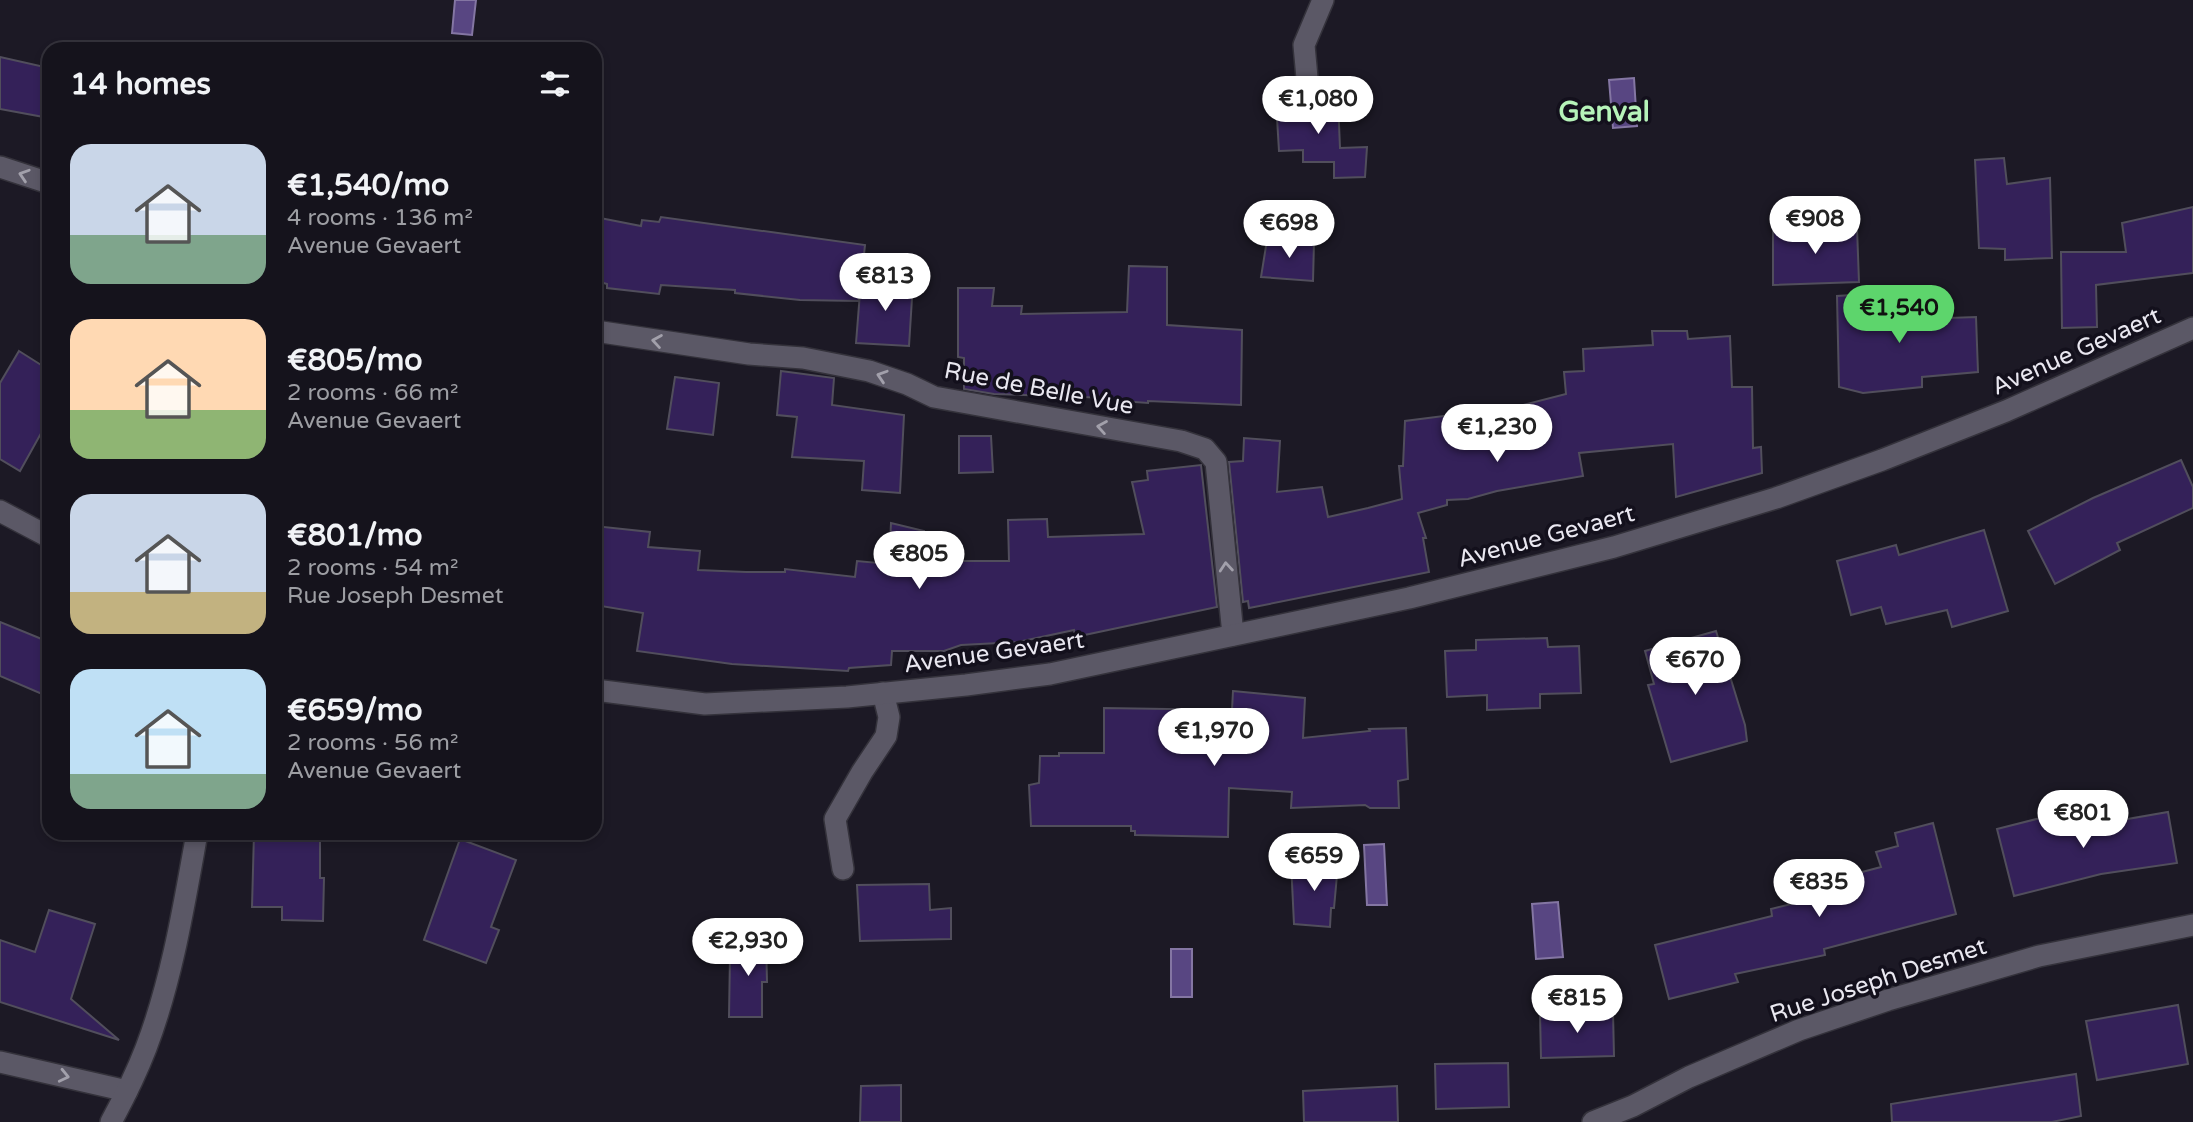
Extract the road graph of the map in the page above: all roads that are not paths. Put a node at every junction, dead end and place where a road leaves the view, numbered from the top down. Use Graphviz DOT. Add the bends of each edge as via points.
graph roads {
  1 [pos="1323,0"];
  2 [pos="1308,89"];
  3 [pos="0,167"];
  4 [pos="42,181"];
  5 [pos="2193,328"];
  6 [pos="602,332"];
  7 [pos="0,511"];
  8 [pos="42,533"];
  9 [pos="1233,635"];
  10 [pos="602,691"];
  11 [pos="883,693"];
  12 [pos="196,840"];
  13 [pos="843,869"];
  14 [pos="2193,925"];
  15 [pos="0,1062"];
  16 [pos="127,1091"];
  17 [pos="1600,1120"];
  18 [pos="111,1122"];
  1 -- 2 [label="street" via="1304,46"];
  4 -- 3 [label="street, one-way"];
  5 -- 9 [label="street, Avenue Gevaert" via="2006,411 1776,498 1481,581"];
  9 -- 6 [label="street, Rue de Belle Vue, one-way" via="1216,463 1205,449 934,397 869,371 803,358"];
  7 -- 8 [label="street"];
  9 -- 11 [label="street, Avenue Gevaert" via="1050,674"];
  10 -- 11 [label="street, Avenue Gevaert" via="705,704"];
  11 -- 13 [label="street, Avenue Gevaert" via="889,717 886,736 835,819"];
  12 -- 16 [label="street" via="169,970 146,1048"];
  14 -- 17 [label="street, Rue Joseph Desmet" via="2039,956 1888,1000 1799,1030"];
  15 -- 16 [label="street, one-way"];
  16 -- 18 [label="street"];
}
